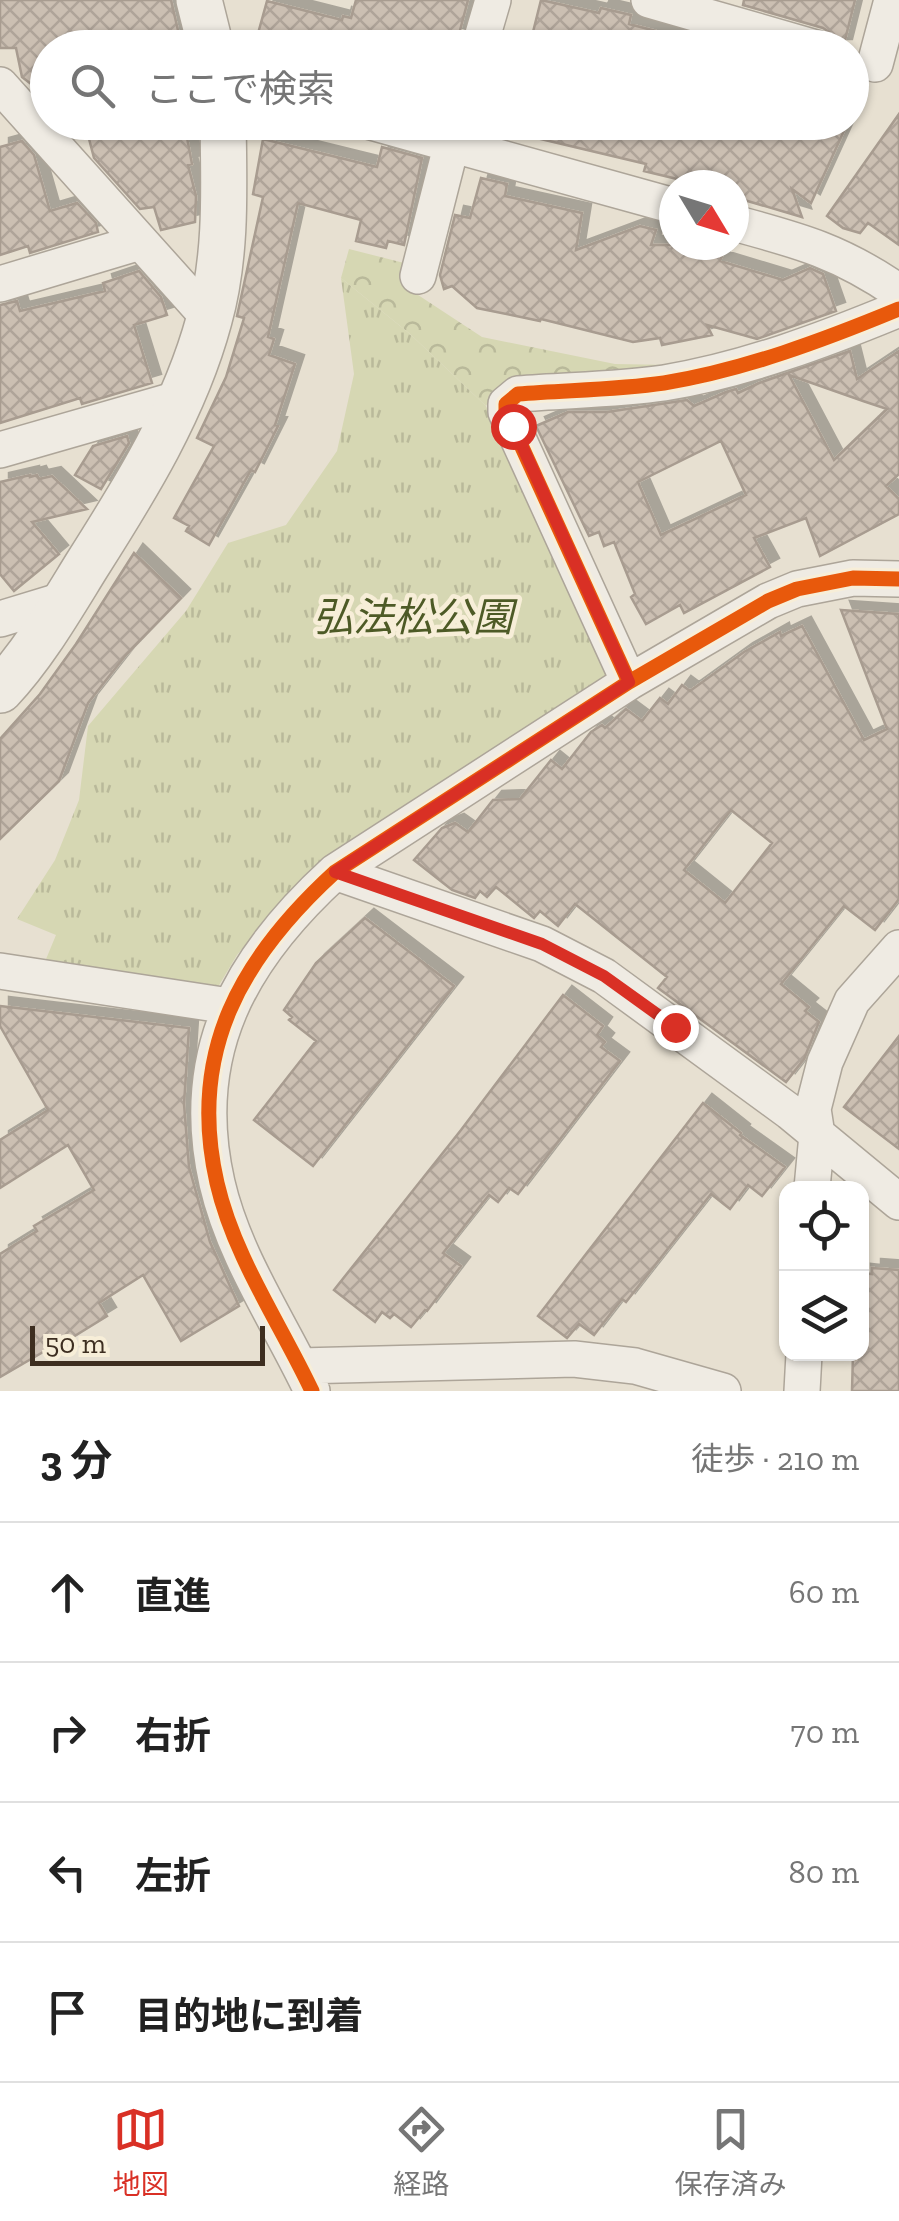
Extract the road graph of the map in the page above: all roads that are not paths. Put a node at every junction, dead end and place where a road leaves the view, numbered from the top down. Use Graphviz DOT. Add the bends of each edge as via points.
graph roads {
  1 [pos="199,0"];
  2 [pos="493,0"];
  3 [pos="649,0"];
  4 [pos="892,0"];
  5 [pos="206,30"];
  6 [pos="484,30"];
  7 [pos="753,30"];
  8 [pos="875,68"];
  9 [pos="0,86"];
  10 [pos="25,117"];
  11 [pos="46,140"];
  12 [pos="224,140"];
  13 [pos="452,140"];
  14 [pos="475,140"];
  15 [pos="659,201"];
  16 [pos="749,227"];
  17 [pos="140,242"];
  18 [pos="418,276"];
  19 [pos="0,284"];
  20 [pos="899,292"];
  21 [pos="899,310"];
  22 [pos="210,318"];
  23 [pos="181,398"];
  24 [pos="0,450"];
  25 [pos="899,579"];
  26 [pos="66,598"];
  27 [pos="0,619"];
  28 [pos="629,682"];
  29 [pos="0,690"];
  30 [pos="335,872"];
  31 [pos="899,948"];
  32 [pos="0,971"];
  33 [pos="229,1006"];
  34 [pos="817,1135"];
  35 [pos="813,1181"];
  36 [pos="899,1202"];
  37 [pos="804,1361"];
  38 [pos="306,1378"];
  39 [pos="723,1391"];
  40 [pos="802,1391"];
  1 -- 5 [label="street"];
  2 -- 6 [label="street"];
  3 -- 7 [label="street"];
  4 -- 8 [label="street"];
  9 -- 10 [label="street"];
  11 -- 17 [label="street"];
  12 -- 22 [label="street" via="224,224"];
  13 -- 18 [label="street"];
  14 -- 15 [label="street"];
  16 -- 20 [label="street" via="858,264"];
  17 -- 19 [label="street"];
  17 -- 22 [label="street"];
  21 -- 28 [label="street" via="730,367 664,382 518,394 506,404"];
  22 -- 23 [label="street"];
  23 -- 24 [label="street"];
  23 -- 26 [label="street" via="145,474"];
  25 -- 28 [label="street" via="854,578 796,589"];
  26 -- 27 [label="street"];
  26 -- 29 [label="street"];
  28 -- 30 [label="street"];
  30 -- 33 [label="street" via="293,910"];
  30 -- 34 [label="street" via="542,944 604,976"];
  31 -- 34 [label="street" via="852,1001 813,1109"];
  32 -- 33 [label="street"];
  33 -- 38 [label="street" via="208,1112 217,1184"];
  34 -- 35 [label="street"];
  34 -- 36 [label="street"];
  37 -- 40 [label="street"];
  38 -- 39 [label="street" via="574,1359 636,1366"];
}
